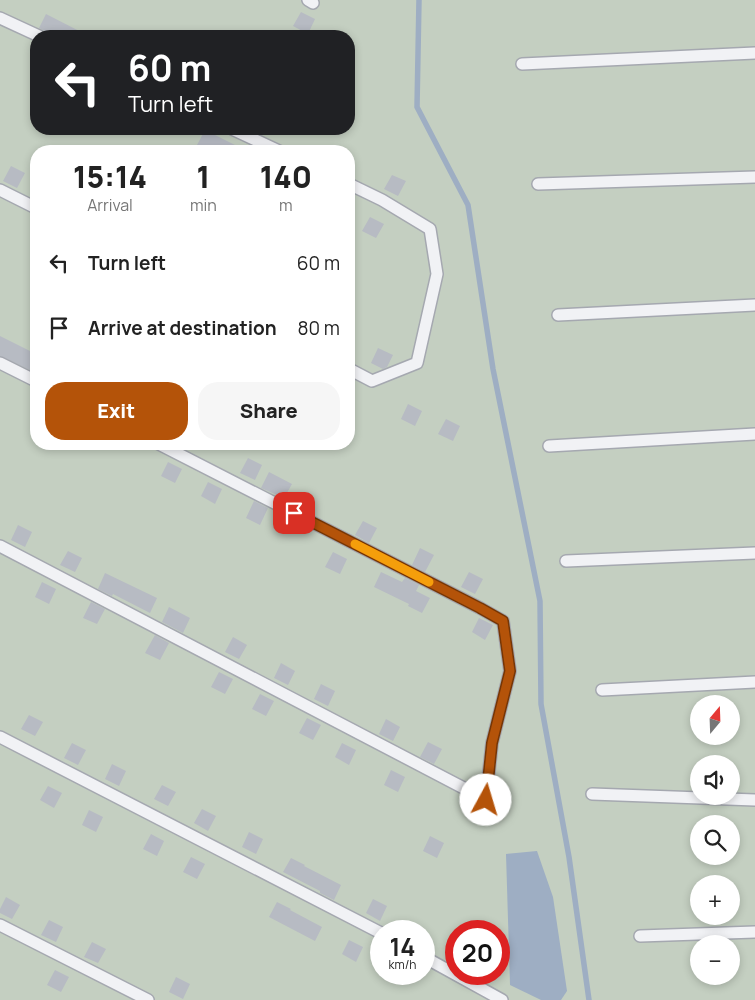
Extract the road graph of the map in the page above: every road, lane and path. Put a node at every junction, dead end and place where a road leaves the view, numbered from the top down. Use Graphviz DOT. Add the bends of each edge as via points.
graph roads {
  1 [pos="0,18"];
  2 [pos="30,32"];
  3 [pos="755,53"];
  4 [pos="522,64"];
  5 [pos="245,135"];
  6 [pos="266,145"];
  7 [pos="755,177"];
  8 [pos="538,184"];
  9 [pos="355,187"];
  10 [pos="0,190"];
  11 [pos="30,205"];
  12 [pos="755,305"];
  13 [pos="558,315"];
  14 [pos="0,362"];
  15 [pos="355,372"];
  16 [pos="30,378"];
  17 [pos="755,434"];
  18 [pos="549,446"];
  19 [pos="171,450"];
  20 [pos="0,546"];
  21 [pos="755,553"];
  22 [pos="566,560"];
  23 [pos="755,682"];
  24 [pos="602,690"];
  25 [pos="0,738"];
  26 [pos="592,794"];
  27 [pos="486,800"];
  28 [pos="755,800"];
  29 [pos="502,808"];
  30 [pos="0,925"];
  31 [pos="370,927"];
  32 [pos="755,932"];
  33 [pos="640,936"];
  34 [pos="435,963"];
  35 [pos="148,1000"];
  36 [pos="502,1000"];
  1 -- 2 [label="lane"];
  3 -- 4 [label="lane"];
  5 -- 6 [label="lane"];
  7 -- 8 [label="lane"];
  9 -- 15 [label="lane" via="430,229 437,274 417,363 372,381"];
  10 -- 11 [label="lane"];
  12 -- 13 [label="lane"];
  14 -- 16 [label="lane"];
  17 -- 18 [label="lane"];
  19 -- 27 [label="lane" via="503,621 510,671 492,743"];
  20 -- 27 [label="lane"];
  21 -- 22 [label="lane"];
  23 -- 24 [label="lane"];
  25 -- 31 [label="lane"];
  26 -- 28 [label="lane"];
  27 -- 29 [label="lane"];
  30 -- 35 [label="lane"];
  32 -- 33 [label="lane"];
  34 -- 36 [label="lane"];
}
